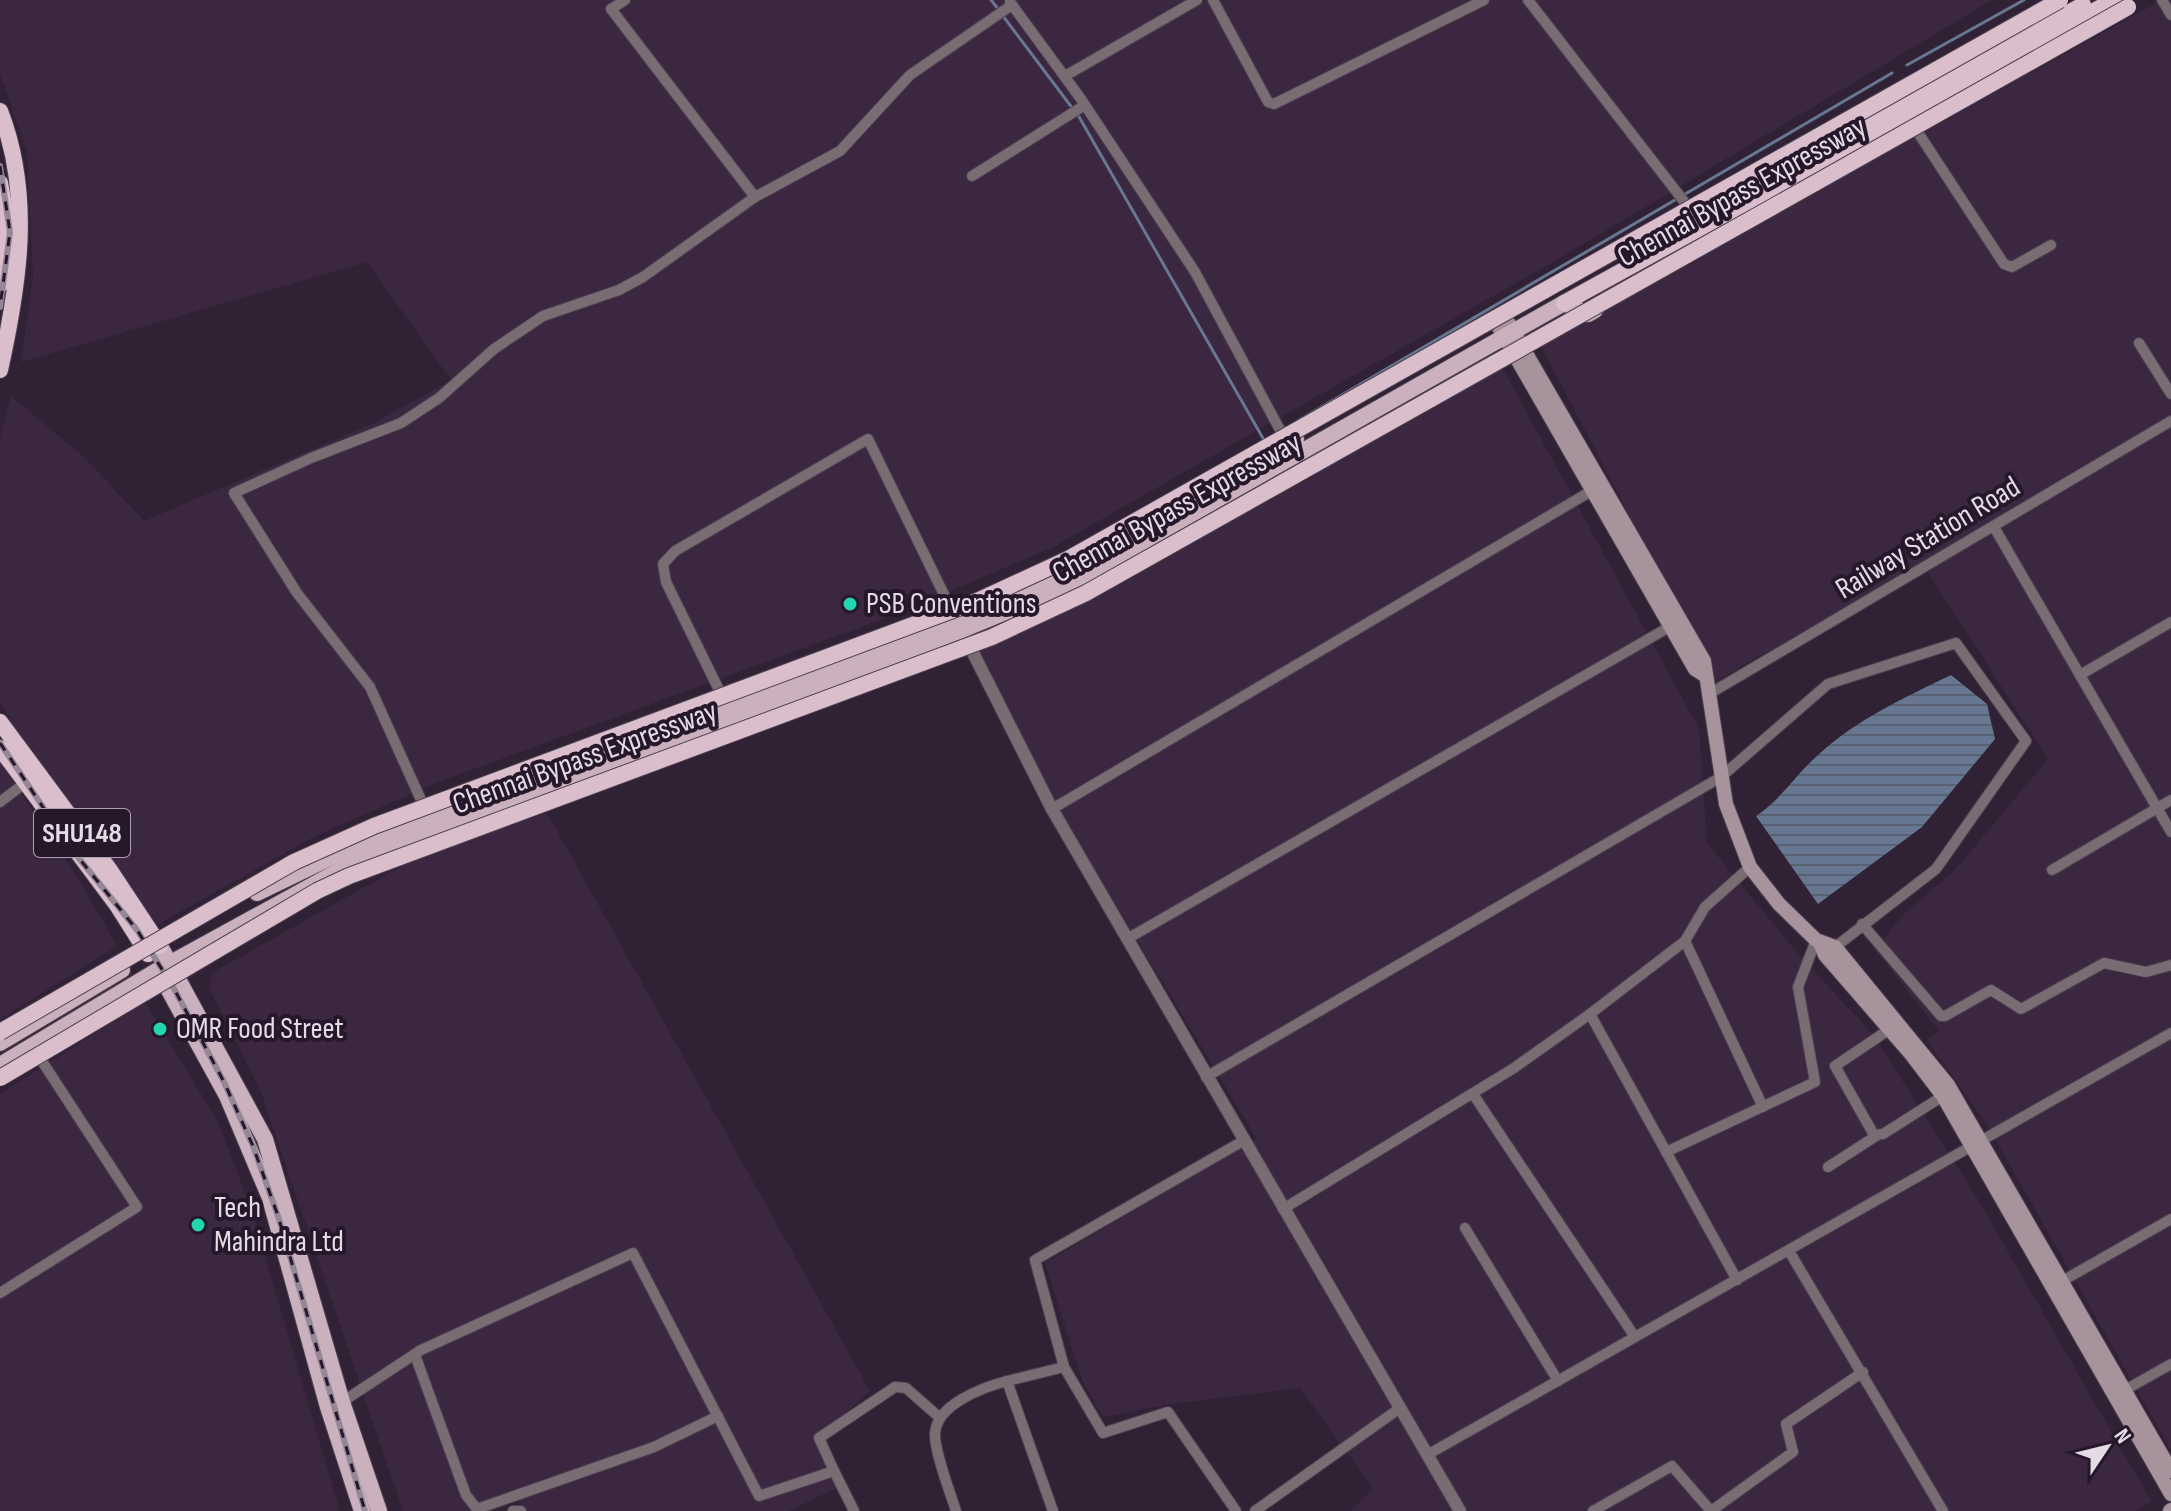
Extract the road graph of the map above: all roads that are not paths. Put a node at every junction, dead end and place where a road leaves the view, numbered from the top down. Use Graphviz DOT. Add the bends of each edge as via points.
graph roads {
  1 [pos="625,0"];
  2 [pos="1197,0"];
  3 [pos="1213,0"];
  4 [pos="1484,0"];
  5 [pos="1528,0"];
  6 [pos="2049,0"];
  7 [pos="2060,0"];
  8 [pos="2092,0"];
  9 [pos="2162,0"];
  10 [pos="2125,2"];
  11 [pos="1006,8"];
  12 [pos="2171,15"];
  13 [pos="1065,76"];
  14 [pos="1085,105"];
  15 [pos="0,111"];
  16 [pos="1917,131"];
  17 [pos="972,176"];
  18 [pos="0,183"];
  19 [pos="755,197"];
  20 [pos="1682,200"];
  21 [pos="2051,245"];
  22 [pos="0,285"];
  23 [pos="1561,296"];
  24 [pos="1505,328"];
  25 [pos="2139,343"];
  26 [pos="0,370"];
  27 [pos="2171,394"];
  28 [pos="2171,421"];
  29 [pos="1285,440"];
  30 [pos="1593,490"];
  31 [pos="1994,527"];
  32 [pos="2171,622"];
  33 [pos="959,625"];
  34 [pos="1671,626"];
  35 [pos="2080,675"];
  36 [pos="1706,676"];
  37 [pos="1709,694"];
  38 [pos="728,707"];
  39 [pos="0,722"];
  40 [pos="0,748"];
  41 [pos="1721,777"];
  42 [pos="25,783"];
  43 [pos="2171,800"];
  44 [pos="0,802"];
  45 [pos="2157,808"];
  46 [pos="1052,809"];
  47 [pos="428,817"];
  48 [pos="2171,832"];
  49 [pos="1750,867"];
  50 [pos="2052,870"];
  51 [pos="1862,924"];
  52 [pos="1127,939"];
  53 [pos="1685,941"];
  54 [pos="1824,946"];
  55 [pos="154,950"];
  56 [pos="2171,965"];
  57 [pos="164,966"];
  58 [pos="1590,1014"];
  59 [pos="1890,1029"];
  60 [pos="0,1032"];
  61 [pos="2171,1033"];
  62 [pos="0,1043"];
  63 [pos="32,1046"];
  64 [pos="0,1065"];
  65 [pos="1206,1077"];
  66 [pos="0,1078"];
  67 [pos="1473,1094"];
  68 [pos="1943,1096"];
  69 [pos="1763,1107"];
  70 [pos="1876,1136"];
  71 [pos="1243,1141"];
  72 [pos="1979,1144"];
  73 [pos="1666,1152"];
  74 [pos="1828,1167"];
  75 [pos="1283,1209"];
  76 [pos="2171,1219"];
  77 [pos="1465,1228"];
  78 [pos="1789,1251"];
  79 [pos="1737,1280"];
  80 [pos="2064,1280"];
  81 [pos="0,1293"];
  82 [pos="309,1313"];
  83 [pos="1635,1337"];
  84 [pos="415,1355"];
  85 [pos="2171,1364"];
  86 [pos="1064,1367"];
  87 [pos="1863,1372"];
  88 [pos="1007,1381"];
  89 [pos="1558,1381"];
  90 [pos="2125,1390"];
  91 [pos="342,1402"];
  92 [pos="1400,1408"];
  93 [pos="718,1416"];
  94 [pos="939,1417"];
  95 [pos="1427,1455"];
  96 [pos="834,1471"];
  97 [pos="2171,1471"];
  98 [pos="2171,1494"];
  99 [pos="1941,1510"];
  100 [pos="362,1511"];
  101 [pos="379,1511"];
  102 [pos="513,1511"];
  103 [pos="521,1511"];
  104 [pos="854,1511"];
  105 [pos="956,1511"];
  106 [pos="1053,1511"];
  107 [pos="1236,1511"];
  108 [pos="1255,1511"];
  109 [pos="1460,1511"];
  110 [pos="1593,1511"];
  111 [pos="1711,1511"];
  1 -- 19 [label="street" via="611,9"];
  2 -- 13 [label="street"];
  3 -- 4 [label="street" via="1268,102 1274,104"];
  5 -- 20 [label="street"];
  6 -- 20 [label="main road"];
  7 -- 60 [label="highway, Chennai Bypass Expressway, bridge" via="1068,559 977,601 362,831 294,862"];
  8 -- 23 [label="highway, bridge"];
  9 -- 12 [label="street"];
  10 -- 16 [label="main road" via="2124,12"];
  10 -- 23 [label="highway"];
  10 -- 66 [label="highway, Chennai Bypass Expressway, bridge" via="1086,593 992,637 349,876"];
  11 -- 13 [label="street"];
  11 -- 19 [label="street" via="910,75 840,151"];
  13 -- 14 [label="street"];
  14 -- 17 [label="street"];
  14 -- 29 [label="street" via="1195,272"];
  15 -- 26 [label="highway" via="18,182 21,240"];
  16 -- 21 [label="street" via="2004,264 2012,267"];
  16 -- 23 [label="main road" via="1588,314"];
  18 -- 22 [label="highway" via="7,222"];
  19 -- 47 [label="street" via="643,277 543,316 494,349 420,412 234,493 297,593 370,687"];
  20 -- 23 [label="main road" via="1564,272"];
  23 -- 24 [label="main road"];
  24 -- 29 [label="main road"];
  24 -- 30 [label="main road"];
  24 -- 36 [label="main road" via="1704,661"];
  25 -- 27 [label="street"];
  28 -- 31 [label="street, Railway Station Road"];
  29 -- 33 [label="main road" via="1054,592"];
  30 -- 34 [label="main road"];
  30 -- 46 [label="street"];
  31 -- 35 [label="street"];
  31 -- 37 [label="street, Railway Station Road"];
  32 -- 35 [label="street"];
  33 -- 38 [label="main road"];
  33 -- 38 [label="street" via="868,439 675,551 663,564 666,582"];
  33 -- 46 [label="street"];
  33 -- 57 [label="main road" via="362,858"];
  34 -- 36 [label="main road" via="1695,669"];
  34 -- 52 [label="street"];
  35 -- 45 [label="street"];
  36 -- 37 [label="main road"];
  37 -- 41 [label="main road"];
  38 -- 47 [label="main road"];
  39 -- 55 [label="highway, SHU148" via="109,869"];
  40 -- 42 [label="highway, SHU148"];
  41 -- 49 [label="main road"];
  41 -- 51 [label="street" via="1828,684 1956,643 2026,741 1936,869"];
  41 -- 65 [label="street"];
  42 -- 44 [label="street"];
  42 -- 55 [label="highway, SHU148"];
  43 -- 45 [label="street"];
  45 -- 48 [label="street"];
  45 -- 50 [label="street"];
  46 -- 52 [label="street"];
  47 -- 55 [label="main road" via="289,874"];
  49 -- 53 [label="street" via="1705,907"];
  49 -- 54 [label="main road" via="1779,904"];
  51 -- 54 [label="street"];
  51 -- 56 [label="street" via="1941,1016 1991,990 2021,1009 2104,963 2146,972"];
  52 -- 65 [label="street"];
  53 -- 58 [label="street"];
  53 -- 69 [label="street"];
  54 -- 59 [label="main road"];
  54 -- 69 [label="street" via="1798,987 1815,1082"];
  54 -- 72 [label="main road" via="1940,1074"];
  55 -- 57 [label="main road, SHU148"];
  55 -- 62 [label="main road"];
  57 -- 63 [label="main road"];
  57 -- 82 [label="main road, SHU148" via="265,1139"];
  58 -- 67 [label="street"];
  58 -- 73 [label="street"];
  59 -- 68 [label="main road"];
  59 -- 70 [label="street" via="1835,1066"];
  61 -- 72 [label="street"];
  63 -- 64 [label="main road"];
  63 -- 81 [label="street" via="137,1207"];
  65 -- 71 [label="street"];
  67 -- 75 [label="street"];
  67 -- 83 [label="street"];
  68 -- 70 [label="street"];
  68 -- 72 [label="main road"];
  69 -- 73 [label="street"];
  70 -- 74 [label="street"];
  71 -- 75 [label="street"];
  71 -- 86 [label="street" via="1035,1260"];
  72 -- 78 [label="street"];
  72 -- 80 [label="main road"];
  72 -- 98 [label="main road"];
  73 -- 79 [label="street"];
  75 -- 92 [label="street"];
  76 -- 80 [label="street"];
  77 -- 89 [label="street"];
  78 -- 79 [label="street"];
  78 -- 87 [label="street"];
  79 -- 83 [label="street"];
  80 -- 90 [label="main road"];
  82 -- 91 [label="main road, SHU148"];
  82 -- 100 [label="main road, SHU148"];
  83 -- 89 [label="street"];
  84 -- 91 [label="street"];
  84 -- 93 [label="street" via="633,1253"];
  84 -- 93 [label="street" via="466,1495 477,1509 654,1447"];
  85 -- 90 [label="street"];
  86 -- 88 [label="street"];
  86 -- 107 [label="street" via="1103,1433 1168,1412"];
  87 -- 99 [label="street"];
  87 -- 111 [label="street" via="1786,1424 1793,1452"];
  88 -- 94 [label="street" via="980,1388"];
  88 -- 106 [label="street"];
  89 -- 95 [label="street"];
  90 -- 97 [label="main road"];
  91 -- 101 [label="main road, SHU148"];
  92 -- 95 [label="street"];
  92 -- 108 [label="street"];
  93 -- 96 [label="street" via="759,1496"];
  94 -- 96 [label="street" via="906,1388 895,1387 819,1438"];
  94 -- 105 [label="street" via="934,1434"];
  95 -- 109 [label="street"];
  96 -- 104 [label="street"];
  102 -- 103 [label="street"];
  110 -- 111 [label="street" via="1672,1466"];
}
